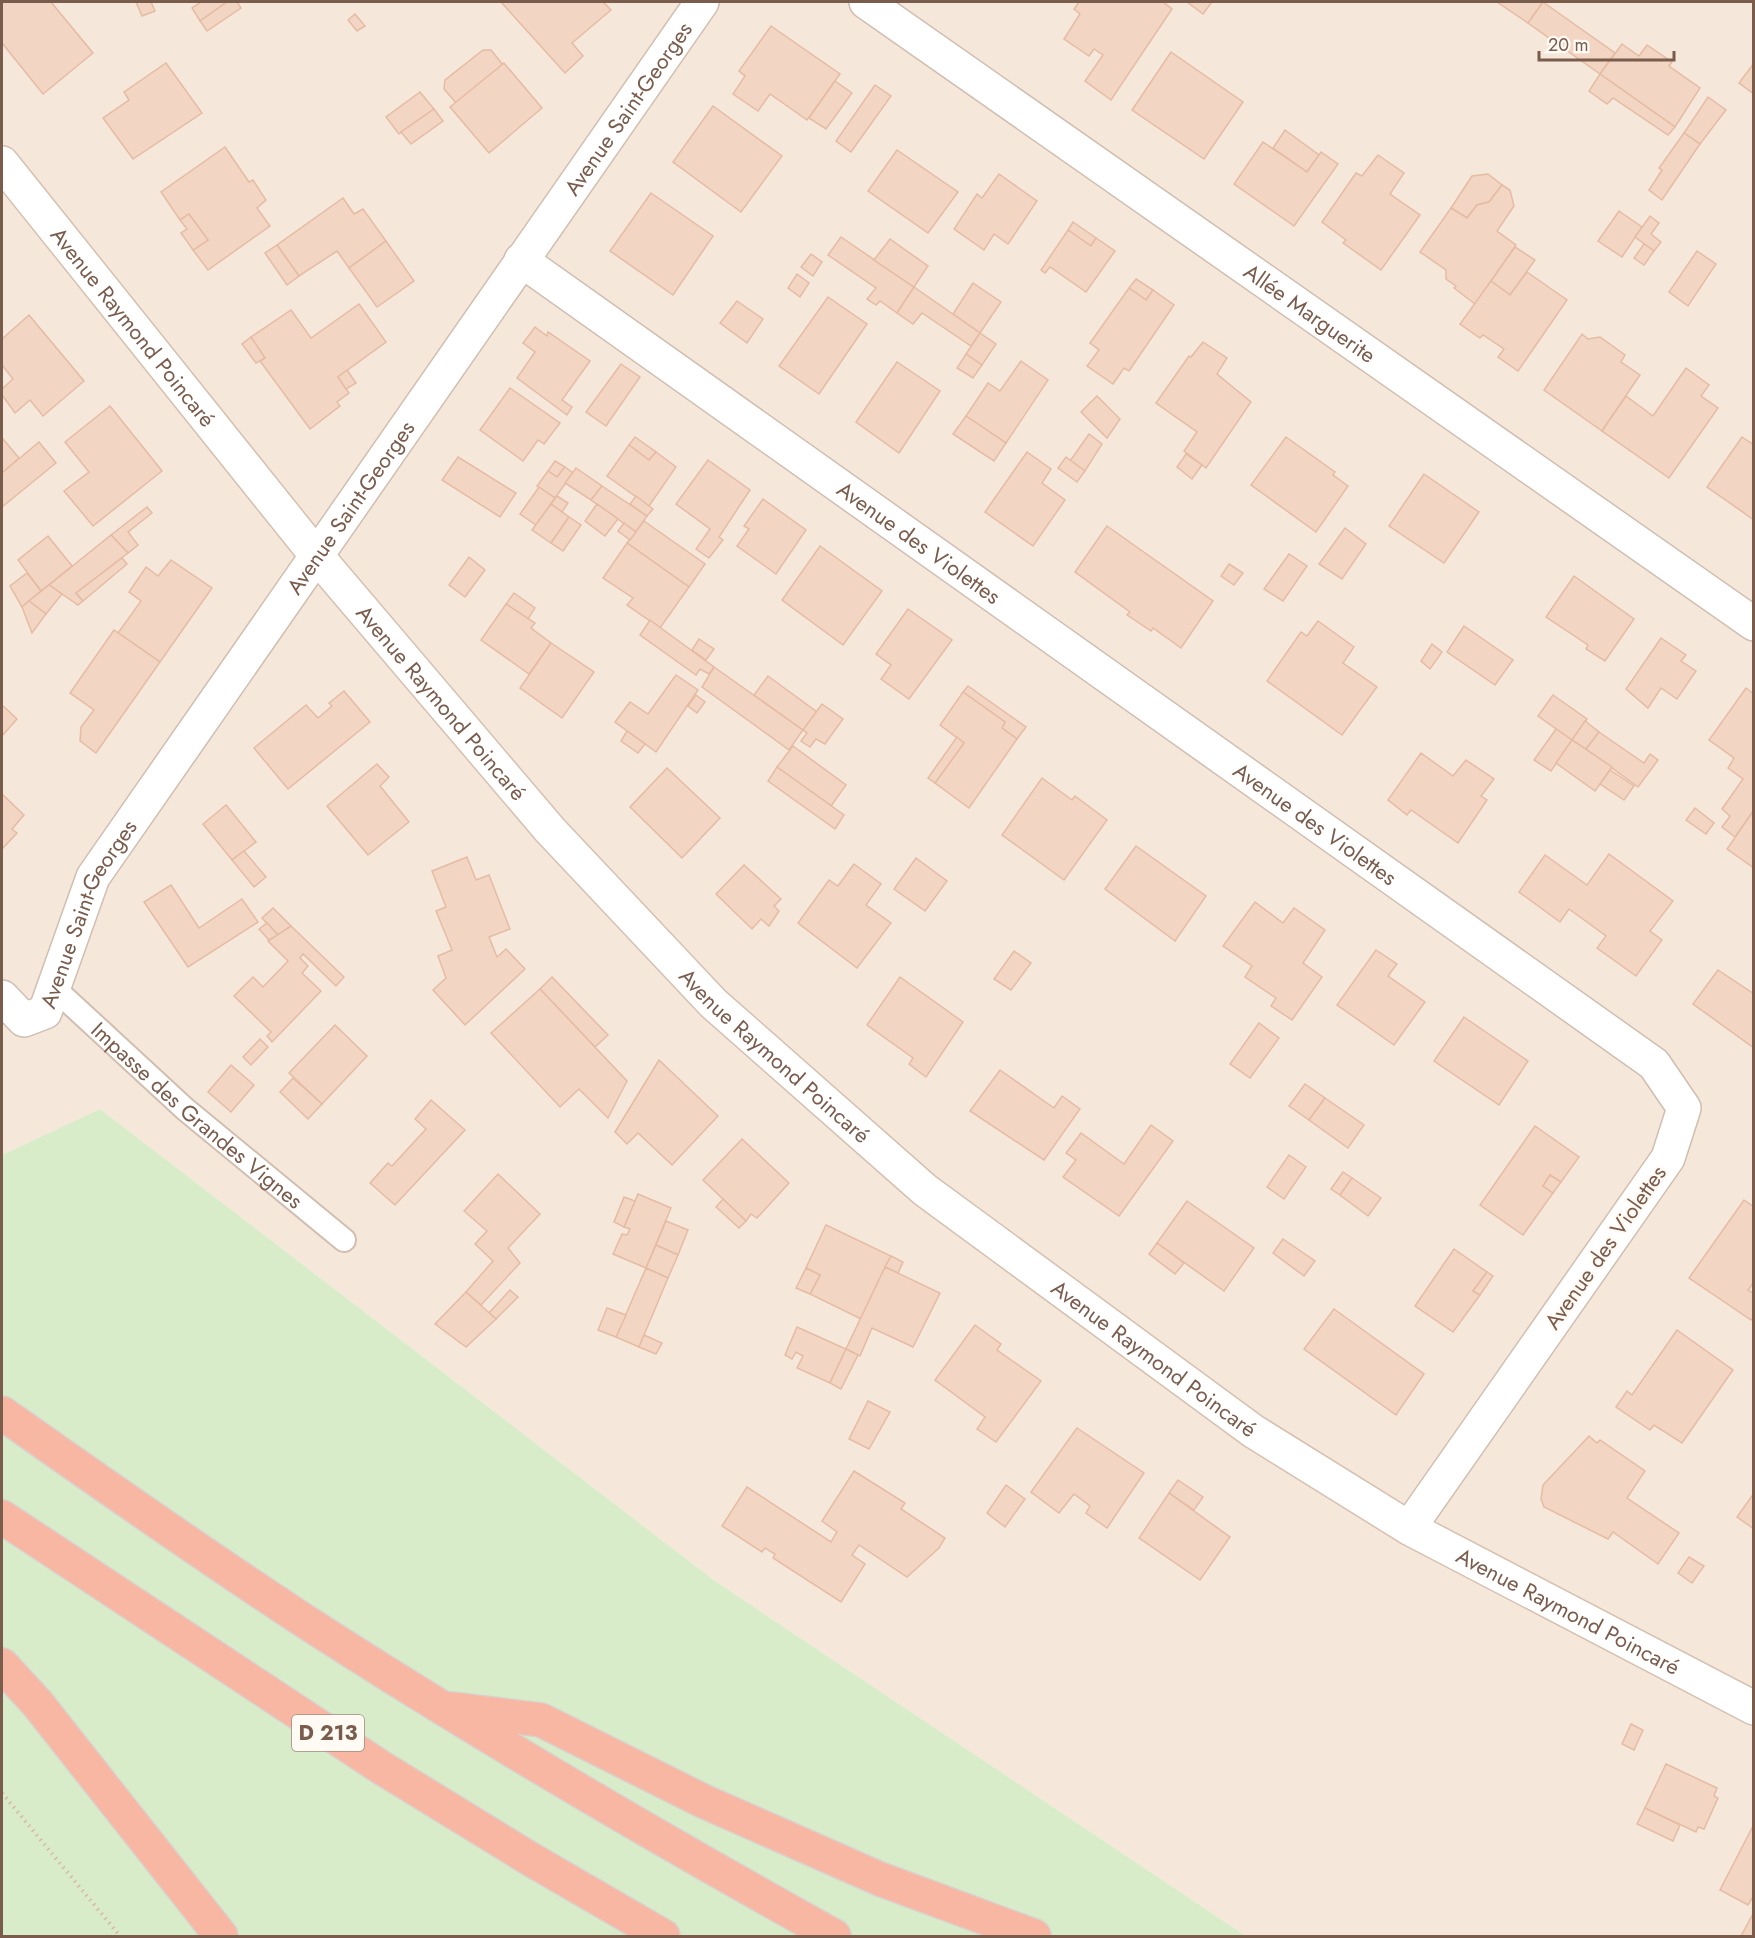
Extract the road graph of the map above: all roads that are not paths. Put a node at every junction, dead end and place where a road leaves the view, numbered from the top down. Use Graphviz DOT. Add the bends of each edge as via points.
graph roads {
  1 [pos="702,2"];
  2 [pos="866,2"];
  3 [pos="2,163"];
  4 [pos="522,260"];
  5 [pos="316,555"];
  6 [pos="1754,624"];
  7 [pos="55,988"];
  8 [pos="2,997"];
  9 [pos="344,1240"];
  10 [pos="2,1413"];
  11 [pos="2,1517"];
  12 [pos="1409,1528"];
  13 [pos="2,1665"];
  14 [pos="442,1708"];
  15 [pos="1754,1708"];
  16 [pos="221,1936"];
  17 [pos="663,1936"];
  18 [pos="834,1936"];
  19 [pos="1034,1936"];
  1 -- 4 [label="street, Avenue Saint-Georges"];
  2 -- 6 [label="street, Allée Marguerite"];
  3 -- 5 [label="street, Avenue Raymond Poincaré"];
  4 -- 5 [label="street, Avenue Saint-Georges"];
  4 -- 12 [label="street, Avenue des Violettes" via="1654,1064 1683,1108 1668,1158"];
  5 -- 7 [label="street, Avenue Saint-Georges" via="93,877"];
  5 -- 12 [label="street, Avenue Raymond Poincaré" via="550,830 713,1003 925,1190 1253,1431"];
  7 -- 8 [label="street, Avenue Saint-Georges" via="45,1012 24,1020"];
  7 -- 9 [label="lane, Impasse des Grandes Vignes" via="185,1109"];
  10 -- 14 [label="highway" via="182,1540"];
  11 -- 17 [label="highway, D 213" via="382,1768"];
  12 -- 15 [label="street, Avenue Raymond Poincaré"];
  13 -- 16 [label="highway" via="37,1703"];
  14 -- 18 [label="highway"];
  14 -- 19 [label="highway" via="541,1720 703,1801 880,1879"];
}
